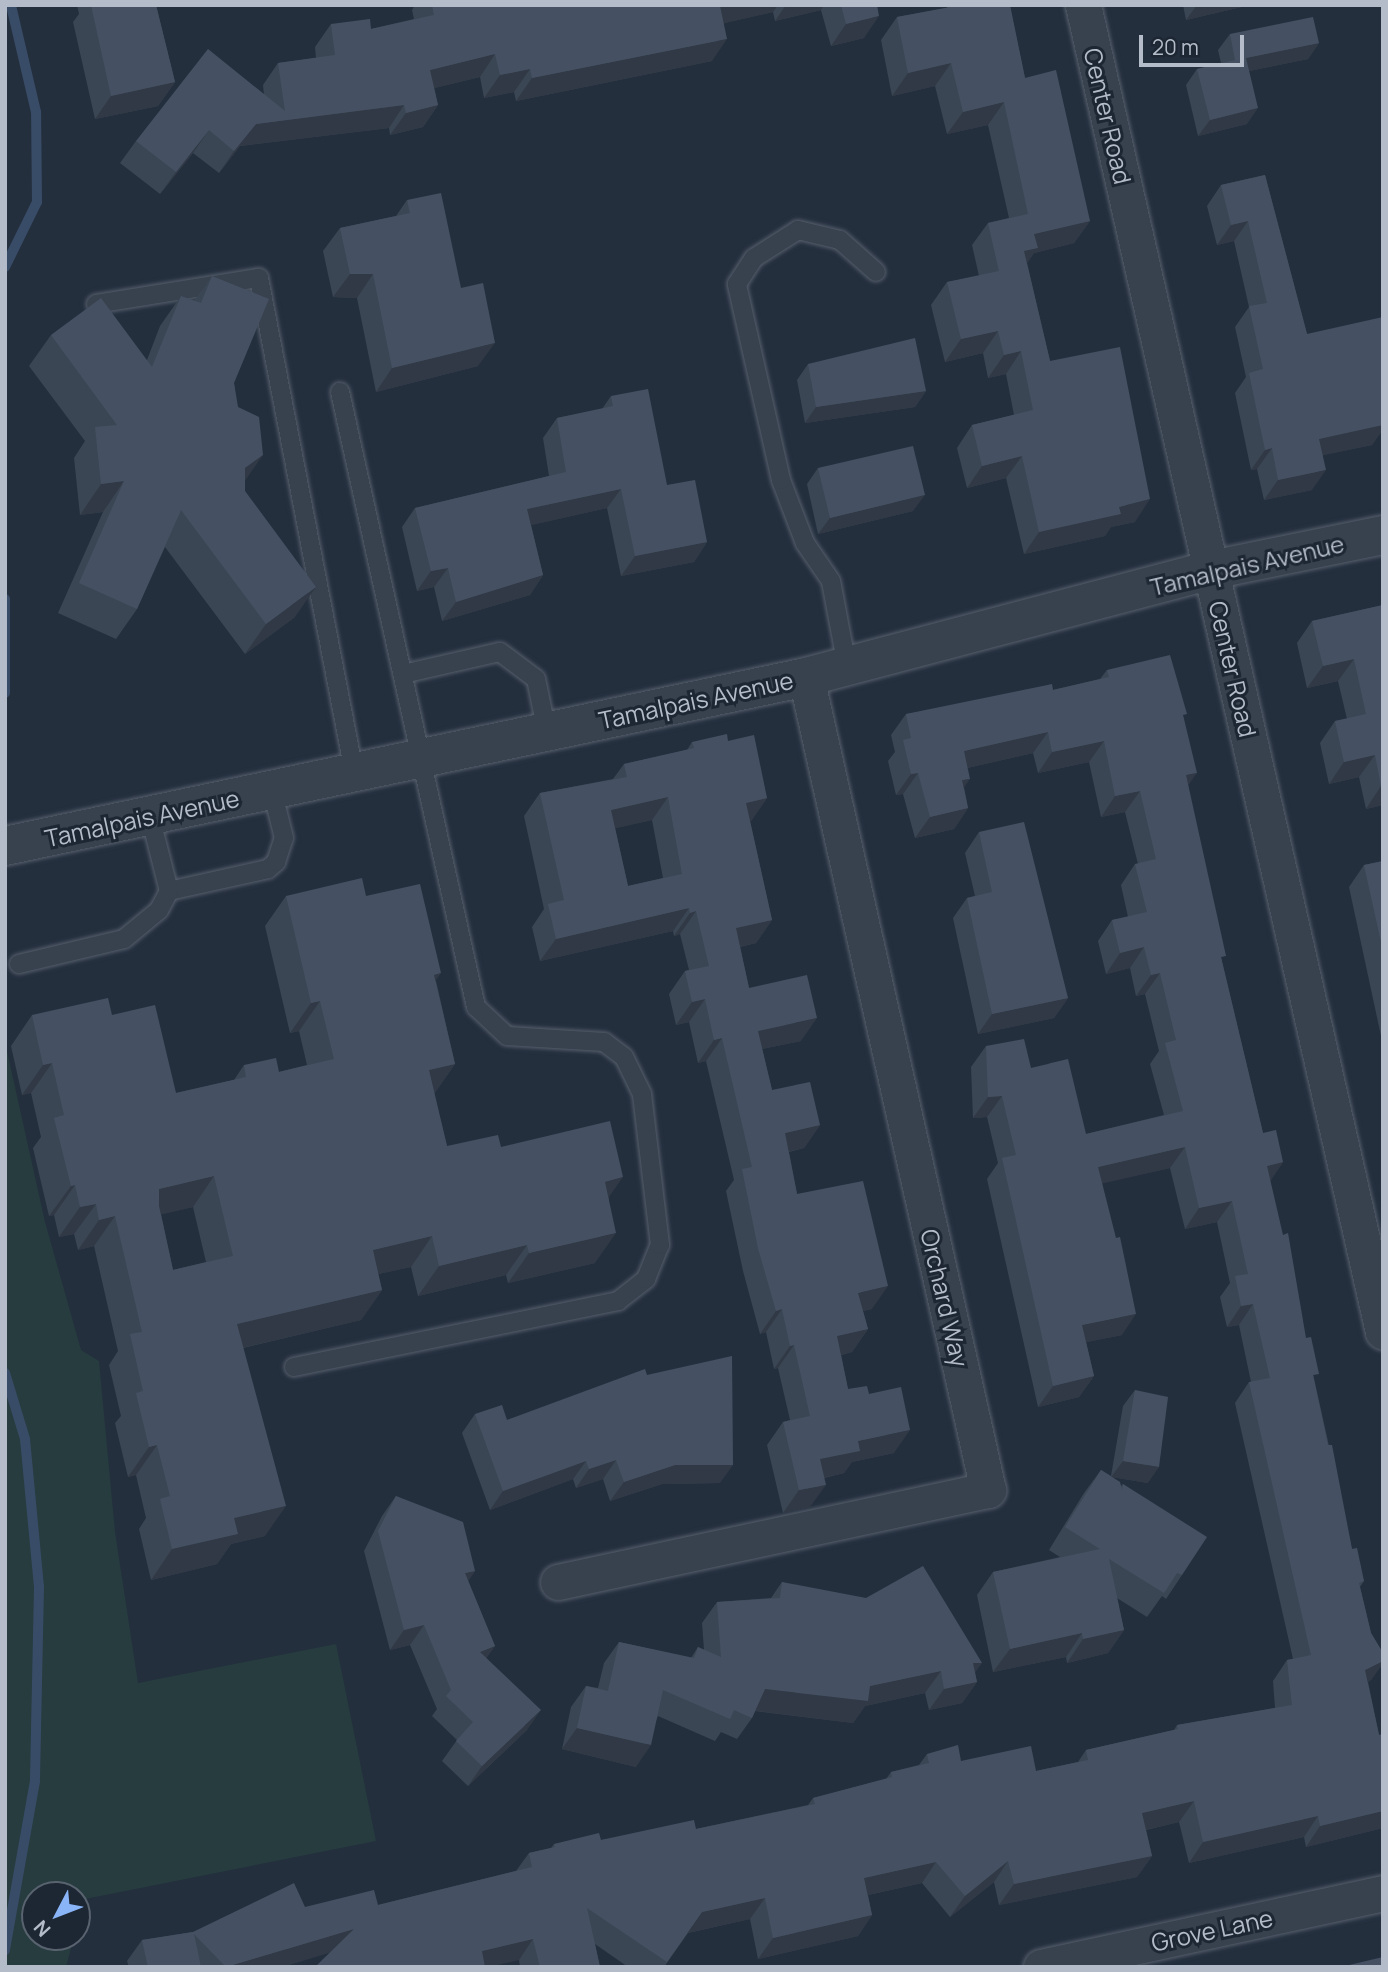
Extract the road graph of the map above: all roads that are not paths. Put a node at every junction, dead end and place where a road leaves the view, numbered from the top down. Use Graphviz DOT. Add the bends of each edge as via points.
graph roads {
  1 [pos="1083,5"];
  2 [pos="876,272"];
  3 [pos="96,304"];
  4 [pos="340,392"];
  5 [pos="1383,535"];
  6 [pos="1211,570"];
  7 [pos="847,666"];
  8 [pos="402,674"];
  9 [pos="806,677"];
  10 [pos="547,732"];
  11 [pos="422,758"];
  12 [pos="354,772"];
  13 [pos="272,790"];
  14 [pos="150,816"];
  15 [pos="5,846"];
  16 [pos="169,891"];
  17 [pos="19,964"];
  18 [pos="1383,1332"];
  19 [pos="294,1367"];
  20 [pos="558,1582"];
  21 [pos="1383,1893"];
  22 [pos="1041,1967"];
  1 -- 6 [label="street, Center Road"];
  2 -- 7 [label="lane" via="840,240 798,230 754,258 737,284 781,480 805,543 831,581"];
  3 -- 12 [label="lane" via="259,278"];
  4 -- 8 [label="lane"];
  5 -- 6 [label="street, Tamalpais Avenue"];
  6 -- 7 [label="street, Tamalpais Avenue"];
  6 -- 18 [label="street, Center Road"];
  7 -- 9 [label="street, Tamalpais Avenue"];
  8 -- 10 [label="lane" via="500,652 536,679"];
  8 -- 11 [label="lane"];
  9 -- 10 [label="street, Tamalpais Avenue"];
  9 -- 20 [label="street, Orchard Way" via="988,1490"];
  10 -- 11 [label="street, Tamalpais Avenue"];
  11 -- 12 [label="street, Tamalpais Avenue"];
  11 -- 19 [label="lane" via="476,1007 507,1036 604,1042 624,1057 642,1094 660,1245 646,1279 618,1301"];
  12 -- 13 [label="street, Tamalpais Avenue"];
  13 -- 14 [label="street, Tamalpais Avenue"];
  13 -- 16 [label="lane" via="284,838 282,850 268,869"];
  14 -- 15 [label="street, Tamalpais Avenue"];
  14 -- 16 [label="lane"];
  16 -- 17 [label="lane" via="159,910 124,939"];
  21 -- 22 [label="street, Grove Lane"];
}
